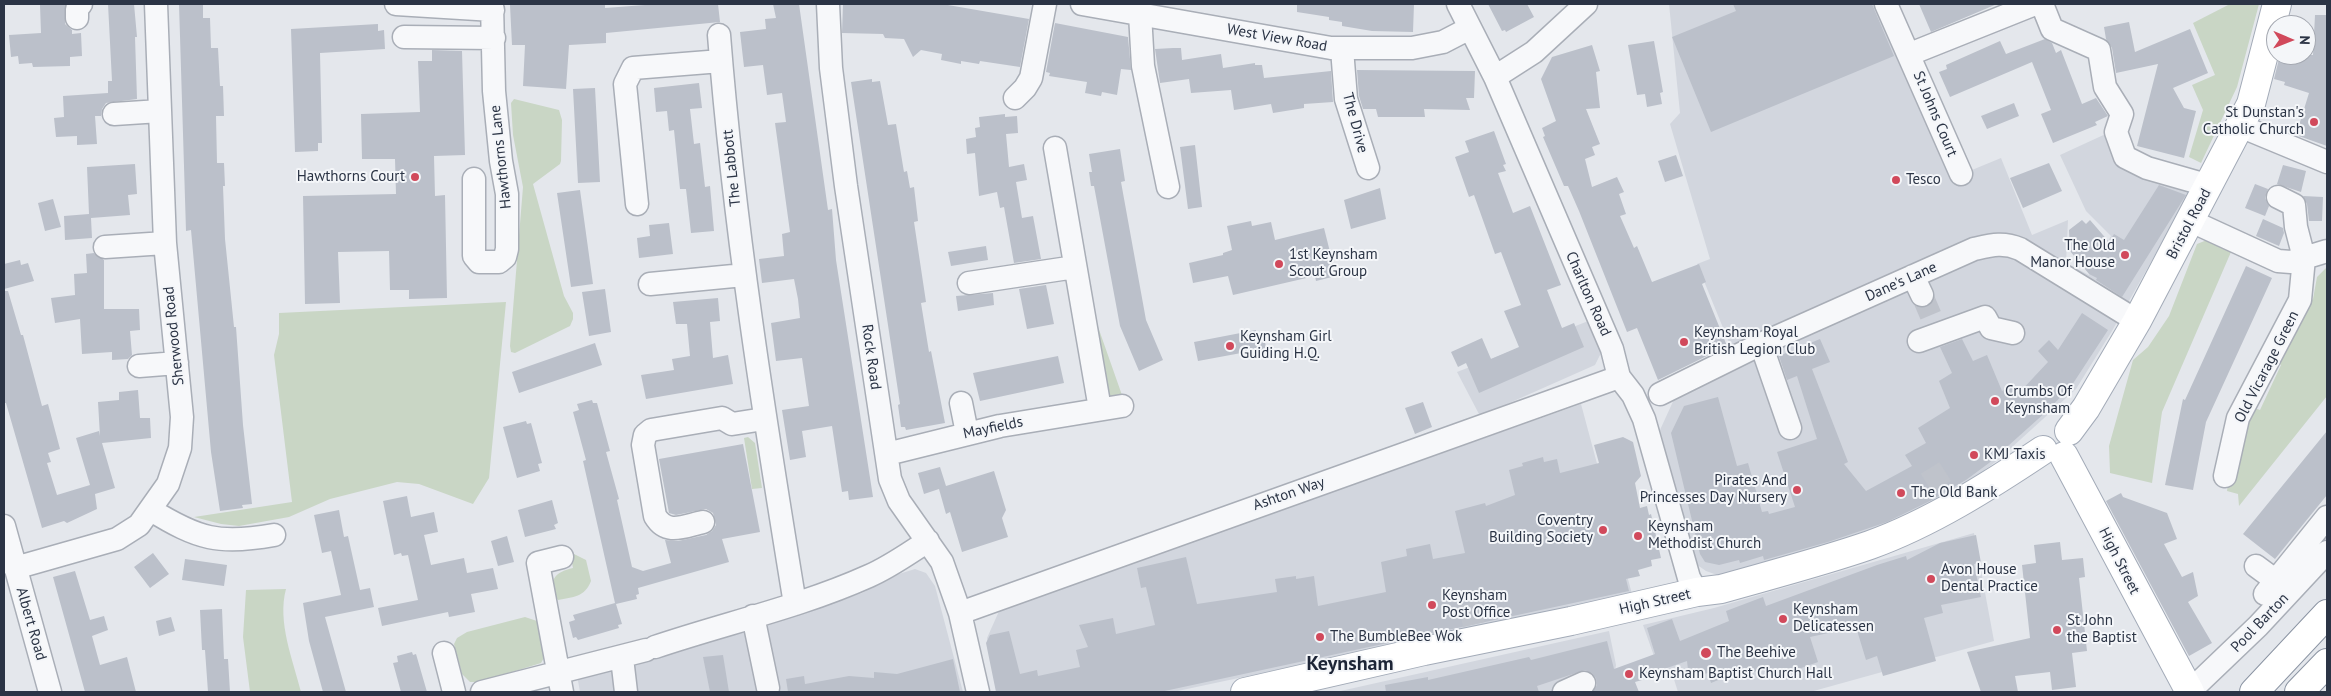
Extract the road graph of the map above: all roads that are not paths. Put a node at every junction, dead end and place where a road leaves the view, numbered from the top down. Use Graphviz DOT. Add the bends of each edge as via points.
graph roads {
  1 [pos="156,4"];
  2 [pos="396,4"];
  3 [pos="828,4"];
  4 [pos="1045,4"];
  5 [pos="1082,4"];
  6 [pos="1458,4"];
  7 [pos="1586,4"];
  8 [pos="1886,4"];
  9 [pos="2277,4"];
  10 [pos="2031,5"];
  11 [pos="492,7"];
  12 [pos="1140,14"];
  13 [pos="1470,28"];
  14 [pos="719,35"];
  15 [pos="404,37"];
  16 [pos="494,38"];
  17 [pos="1342,49"];
  18 [pos="1910,54"];
  19 [pos="721,61"];
  20 [pos="1495,77"];
  21 [pos="1015,98"];
  22 [pos="160,111"];
  23 [pos="114,114"];
  24 [pos="2240,126"];
  25 [pos="1055,148"];
  26 [pos="2327,162"];
  27 [pos="1368,168"];
  28 [pos="1960,174"];
  29 [pos="474,179"];
  30 [pos="2210,186"];
  31 [pos="1168,188"];
  32 [pos="2278,197"];
  33 [pos="637,204"];
  34 [pos="2191,221"];
  35 [pos="165,243"];
  36 [pos="105,247"];
  37 [pos="2327,251"];
  38 [pos="2304,258"];
  39 [pos="1075,267"];
  40 [pos="744,275"];
  41 [pos="969,283"];
  42 [pos="650,284"];
  43 [pos="2136,321"];
  44 [pos="1930,332"];
  45 [pos="2013,333"];
  46 [pos="1761,344"];
  47 [pos="177,362"];
  48 [pos="139,366"];
  49 [pos="1619,377"];
  50 [pos="1660,394"];
  51 [pos="1632,395"];
  52 [pos="961,403"];
  53 [pos="1122,406"];
  54 [pos="1100,409"];
  55 [pos="764,419"];
  56 [pos="1644,419"];
  57 [pos="1790,428"];
  58 [pos="967,433"];
  59 [pos="2058,446"];
  60 [pos="887,454"];
  61 [pos="2225,476"];
  62 [pos="151,510"];
  63 [pos="2327,517"];
  64 [pos="703,522"];
  65 [pos="4,526"];
  66 [pos="274,535"];
  67 [pos="928,541"];
  68 [pos="2327,552"];
  69 [pos="10,556"];
  70 [pos="562,556"];
  71 [pos="2256,566"];
  72 [pos="1697,592"];
  73 [pos="795,604"];
  74 [pos="960,613"];
  75 [pos="2327,614"];
  76 [pos="753,616"];
  77 [pos="444,653"];
  78 [pos="622,658"];
  79 [pos="2327,663"];
  80 [pos="560,683"];
  81 [pos="768,688"];
  82 [pos="1248,691"];
  83 [pos="50,692"];
  84 [pos="454,692"];
  85 [pos="482,692"];
  86 [pos="626,692"];
  87 [pos="978,692"];
  88 [pos="2190,692"];
  89 [pos="2254,692"];
  90 [pos="2299,692"];
  1 -- 22 [label="street, Sherwood Road"];
  2 -- 11 [label="street"];
  3 -- 60 [label="street, Rock Road" via="831,68 846,186"];
  4 -- 21 [label="street" via="1031,78"];
  5 -- 12 [label="street, West View Road"];
  6 -- 13 [label="street, Charlton Road"];
  7 -- 20 [label="street" via="1534,52"];
  8 -- 18 [label="street, St Johns Court"];
  9 -- 24 [label="main road, Bristol Road" via="2251,104"];
  10 -- 18 [label="street, St Johns Court"];
  10 -- 30 [label="street" via="2052,29 2098,50 2105,87 2122,114 2116,132 2125,157 2147,168"];
  11 -- 16 [label="street, Hawthorns Lane"];
  12 -- 17 [label="street, West View Road"];
  12 -- 31 [label="street" via="1143,66"];
  13 -- 17 [label="street, West View Road" via="1443,42 1412,48"];
  13 -- 20 [label="street, Charlton Road"];
  14 -- 19 [label="street, The Labbott"];
  15 -- 16 [label="street"];
  16 -- 29 [label="street, Hawthorns Lane" via="494,90 501,161 508,194 507,249 499,262 479,262 474,256"];
  17 -- 27 [label="street, The Drive" via="1346,99"];
  18 -- 28 [label="street, St Johns Court"];
  19 -- 33 [label="street" via="633,68 625,84"];
  19 -- 40 [label="street, The Labbott"];
  20 -- 49 [label="street, Charlton Road" via="1612,349"];
  22 -- 23 [label="street"];
  22 -- 35 [label="street, Sherwood Road"];
  24 -- 26 [label="street"];
  24 -- 30 [label="main road, Bristol Road"];
  25 -- 39 [label="street"];
  30 -- 34 [label="main road, Bristol Road"];
  32 -- 38 [label="street, Old Vicarage Green" via="2294,205"];
  34 -- 38 [label="street" via="2278,261"];
  34 -- 43 [label="main road, Bristol Road"];
  35 -- 36 [label="street"];
  35 -- 47 [label="street, Sherwood Road"];
  37 -- 38 [label="street"];
  38 -- 61 [label="street, Old Vicarage Green" via="2300,300 2238,418"];
  39 -- 41 [label="street"];
  39 -- 54 [label="street"];
  40 -- 42 [label="street"];
  40 -- 55 [label="street, The Labbott"];
  43 -- 46 [label="street, Dane's Lane" via="2006,243 1974,249 1918,286"];
  43 -- 59 [label="main road, Bristol Road" via="2086,408"];
  44 -- 45 [label="street" via="1985,317 1992,328"];
  46 -- 50 [label="street, Dane's Lane"];
  46 -- 57 [label="street"];
  47 -- 48 [label="street"];
  47 -- 62 [label="street, Sherwood Road" via="182,417 180,448 168,484"];
  49 -- 51 [label="street, Charlton Road"];
  49 -- 74 [label="street, Ashton Way"];
  50 -- 51 [label="street, Dane's Lane"];
  50 -- 56 [label="street"];
  51 -- 56 [label="street, Charlton Road"];
  52 -- 58 [label="street"];
  53 -- 54 [label="street, Mayfields"];
  54 -- 58 [label="street, Mayfields"];
  55 -- 64 [label="street" via="732,424 722,418 651,430 645,435 643,445 655,516 664,528 670,529"];
  55 -- 73 [label="street, The Labbott"];
  56 -- 72 [label="street, Charlton Road" via="1689,578"];
  58 -- 60 [label="street, Mayfields"];
  59 -- 72 [label="main road, High Street" via="1996,481 1948,499 1919,524 1871,544 1721,589"];
  59 -- 88 [label="main road, High Street"];
  60 -- 67 [label="street, Rock Road" via="890,479 900,501"];
  62 -- 66 [label="street" via="183,530 201,536 246,540"];
  62 -- 69 [label="street, Sherwood Road" via="139,525 117,539"];
  63 -- 71 [label="street" via="2270,587"];
  65 -- 69 [label="street, Albert Road"];
  67 -- 73 [label="street" via="870,576"];
  67 -- 74 [label="street, Rock Road" via="942,562"];
  68 -- 88 [label="street, Pool Barton"];
  69 -- 83 [label="street, Albert Road"];
  70 -- 80 [label="street" via="538,563"];
  72 -- 82 [label="main road, High Street" via="1653,603 1476,632"];
  73 -- 76 [label="street"];
  74 -- 87 [label="street, Rock Road"];
  75 -- 89 [label="main road"];
  76 -- 78 [label="street"];
  76 -- 81 [label="street"];
  77 -- 84 [label="street"];
  78 -- 80 [label="street"];
  78 -- 86 [label="street"];
  79 -- 90 [label="main road"];
  80 -- 85 [label="street"];
}
